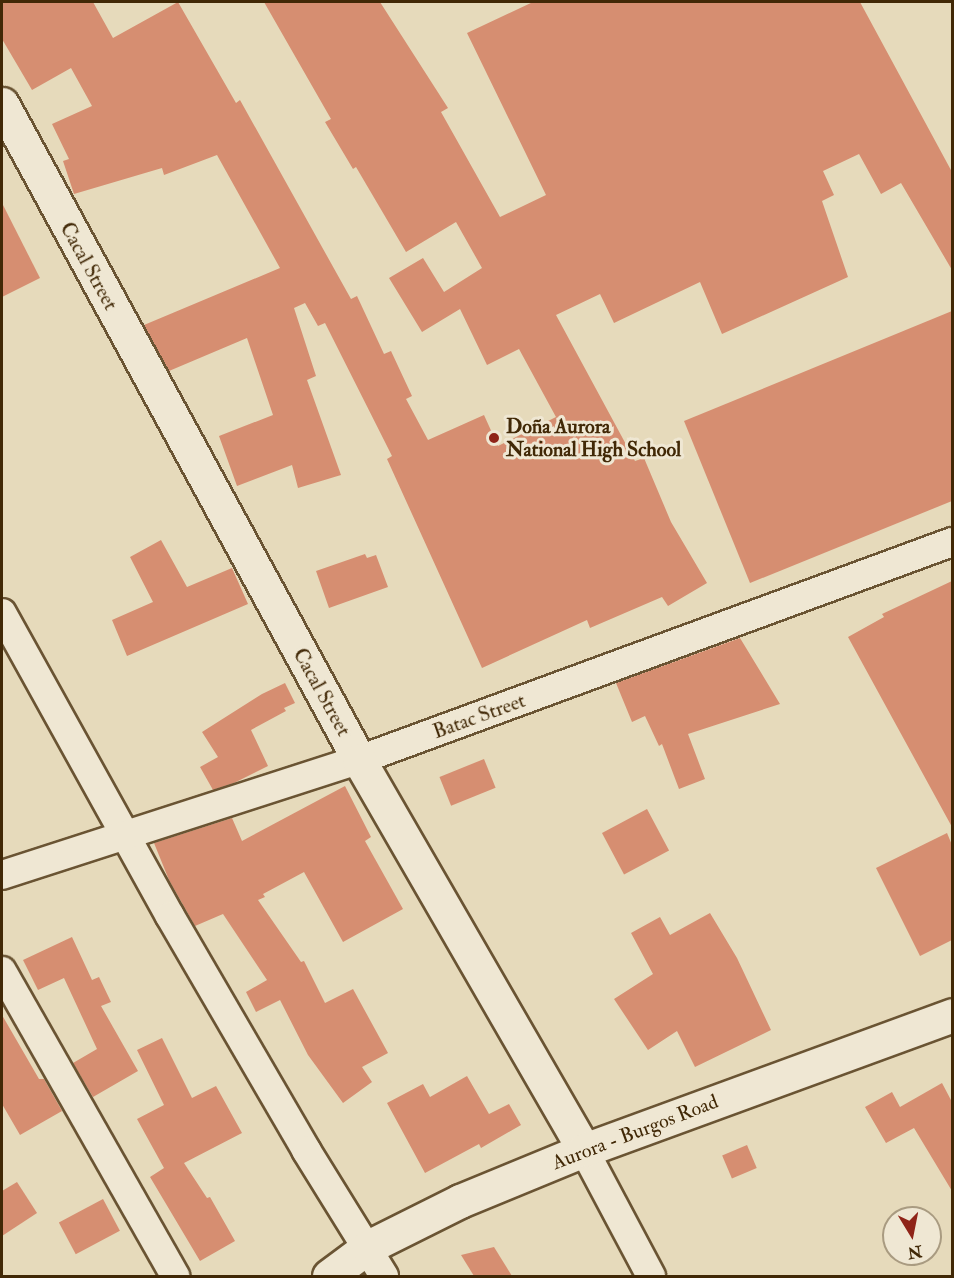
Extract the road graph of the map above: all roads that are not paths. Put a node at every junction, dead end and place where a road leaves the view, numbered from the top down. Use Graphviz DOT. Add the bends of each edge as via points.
graph roads {
  1 [pos="2,104"];
  2 [pos="952,542"];
  3 [pos="2,613"];
  4 [pos="359,760"];
  5 [pos="124,835"];
  6 [pos="2,875"];
  7 [pos="2,971"];
  8 [pos="952,1015"];
  9 [pos="584,1150"];
  10 [pos="368,1247"];
  11 [pos="175,1276"];
  12 [pos="329,1276"];
  13 [pos="384,1276"];
  14 [pos="651,1276"];
  1 -- 4 [label="street, Cacal Street"];
  2 -- 4 [label="street, Batac Street"];
  3 -- 5 [label="street"];
  4 -- 5 [label="street, Batac Street"];
  4 -- 9 [label="street, Cacal Street"];
  5 -- 6 [label="street, Batac Street"];
  5 -- 10 [label="street" via="306,1150"];
  7 -- 11 [label="street"];
  8 -- 9 [label="street, Aurora - Burgos Road"];
  9 -- 10 [label="street, Aurora - Burgos Road" via="460,1201"];
  9 -- 14 [label="street, Cacal Street"];
  10 -- 12 [label="street, Aurora - Burgos Road"];
  10 -- 13 [label="street"];
}
